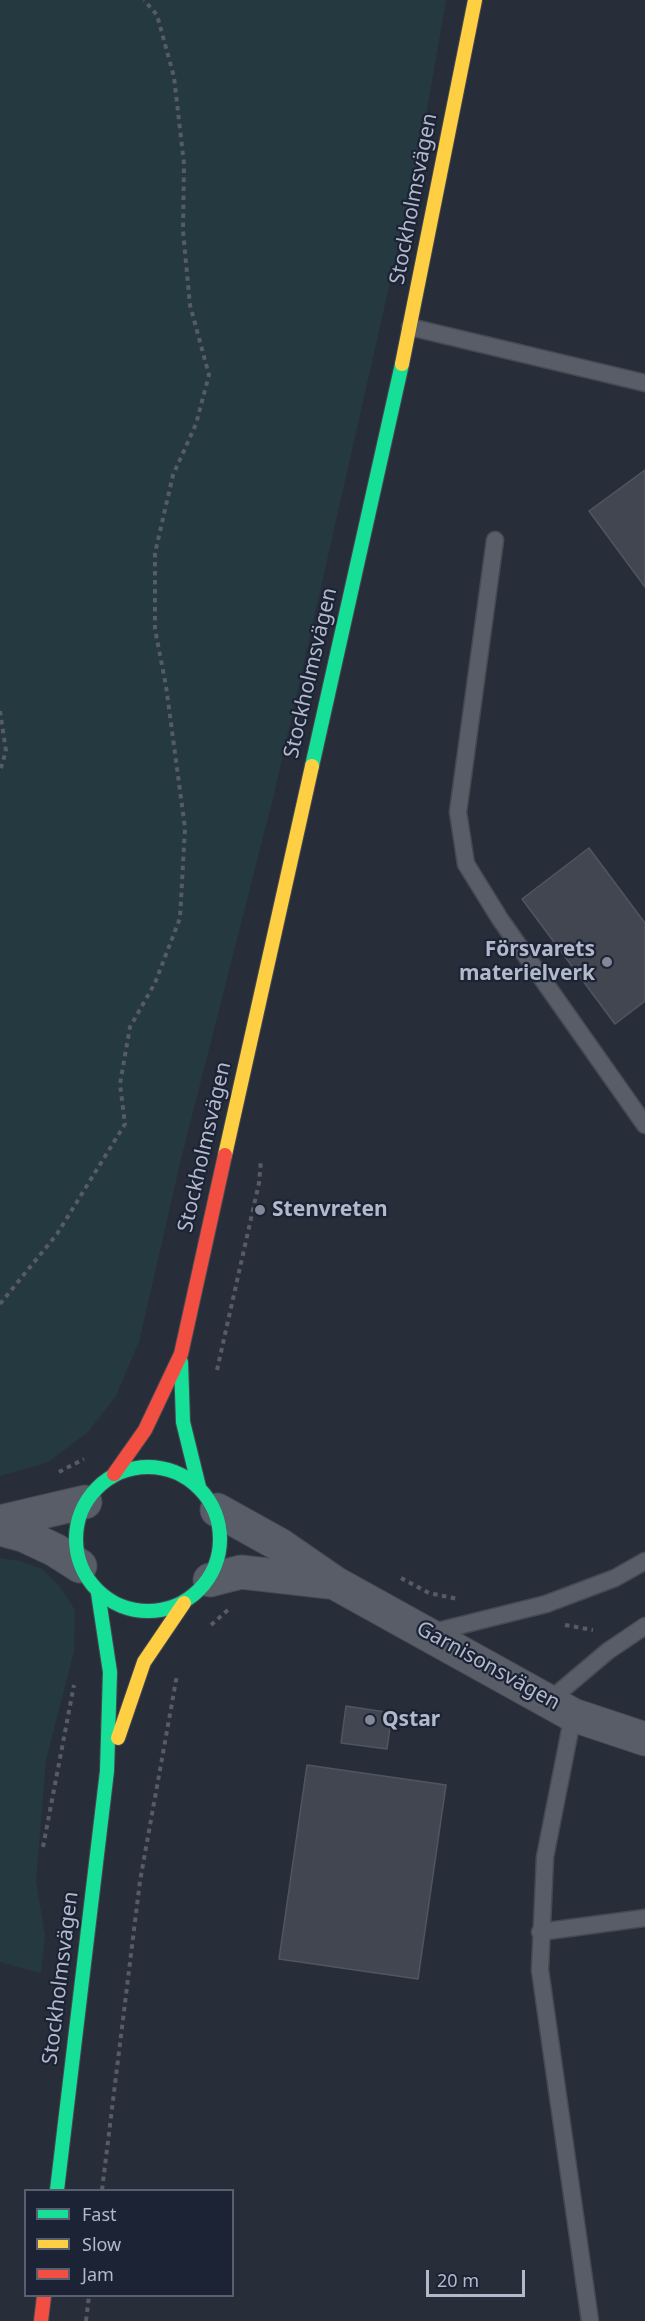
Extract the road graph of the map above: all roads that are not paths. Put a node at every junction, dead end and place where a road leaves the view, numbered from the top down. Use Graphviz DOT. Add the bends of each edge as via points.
graph roads {
  1 [pos="475,0"];
  2 [pos="410,327"];
  3 [pos="645,383"];
  4 [pos="495,540"];
  5 [pos="645,1125"];
  6 [pos="181,1354"];
  7 [pos="114,1474"];
  8 [pos="208,1498"];
  9 [pos="85,1502"];
  10 [pos="0,1522"];
  11 [pos="0,1529"];
  12 [pos="645,1560"];
  13 [pos="80,1566"];
  14 [pos="210,1580"];
  15 [pos="335,1583"];
  16 [pos="98,1593"];
  17 [pos="184,1603"];
  18 [pos="640,1629"];
  19 [pos="430,1633"];
  20 [pos="562,1707"];
  21 [pos="645,1739"];
  22 [pos="107,1771"];
  23 [pos="645,1918"];
  24 [pos="540,1932"];
  25 [pos="57,2189"];
  26 [pos="44,2297"];
  27 [pos="41,2321"];
  28 [pos="590,2321"];
  1 -- 2 [label="main road, Stockholmsvägen"];
  2 -- 3 [label="lane"];
  2 -- 6 [label="main road, Stockholmsvägen"];
  4 -- 5 [label="lane" via="458,813 466,864 500,919"];
  6 -- 7 [label="main road, Stockholmsvägen" via="145,1430"];
  6 -- 8 [label="main road, Stockholmsvägen" via="183,1422"];
  7 -- 8 [label="main road" via="143,1466 174,1470"];
  7 -- 9 [label="main road"];
  8 -- 14 [label="main road" via="221,1549"];
  8 -- 15 [label="street, Garnisonsvägen"];
  9 -- 10 [label="street"];
  9 -- 13 [label="main road" via="75,1533"];
  11 -- 13 [label="street" via="23,1535"];
  12 -- 19 [label="lane" via="615,1578 513,1612"];
  13 -- 16 [label="main road"];
  14 -- 15 [label="street, Garnisonsvägen" via="241,1572"];
  14 -- 17 [label="main road"];
  15 -- 19 [label="street, Garnisonsvägen"];
  16 -- 17 [label="main road" via="117,1606 139,1612 163,1612"];
  16 -- 22 [label="main road, Stockholmsvägen" via="110,1672"];
  17 -- 22 [label="main road, Stockholmsvägen" via="144,1662"];
  18 -- 20 [label="lane"];
  19 -- 20 [label="street, Garnisonsvägen" via="459,1653"];
  20 -- 21 [label="street, Garnisonsvägen"];
  20 -- 24 [label="lane"];
  22 -- 25 [label="main road, Stockholmsvägen"];
  23 -- 24 [label="lane"];
  24 -- 28 [label="lane" via="540,1970"];
  26 -- 27 [label="main road"];
}
